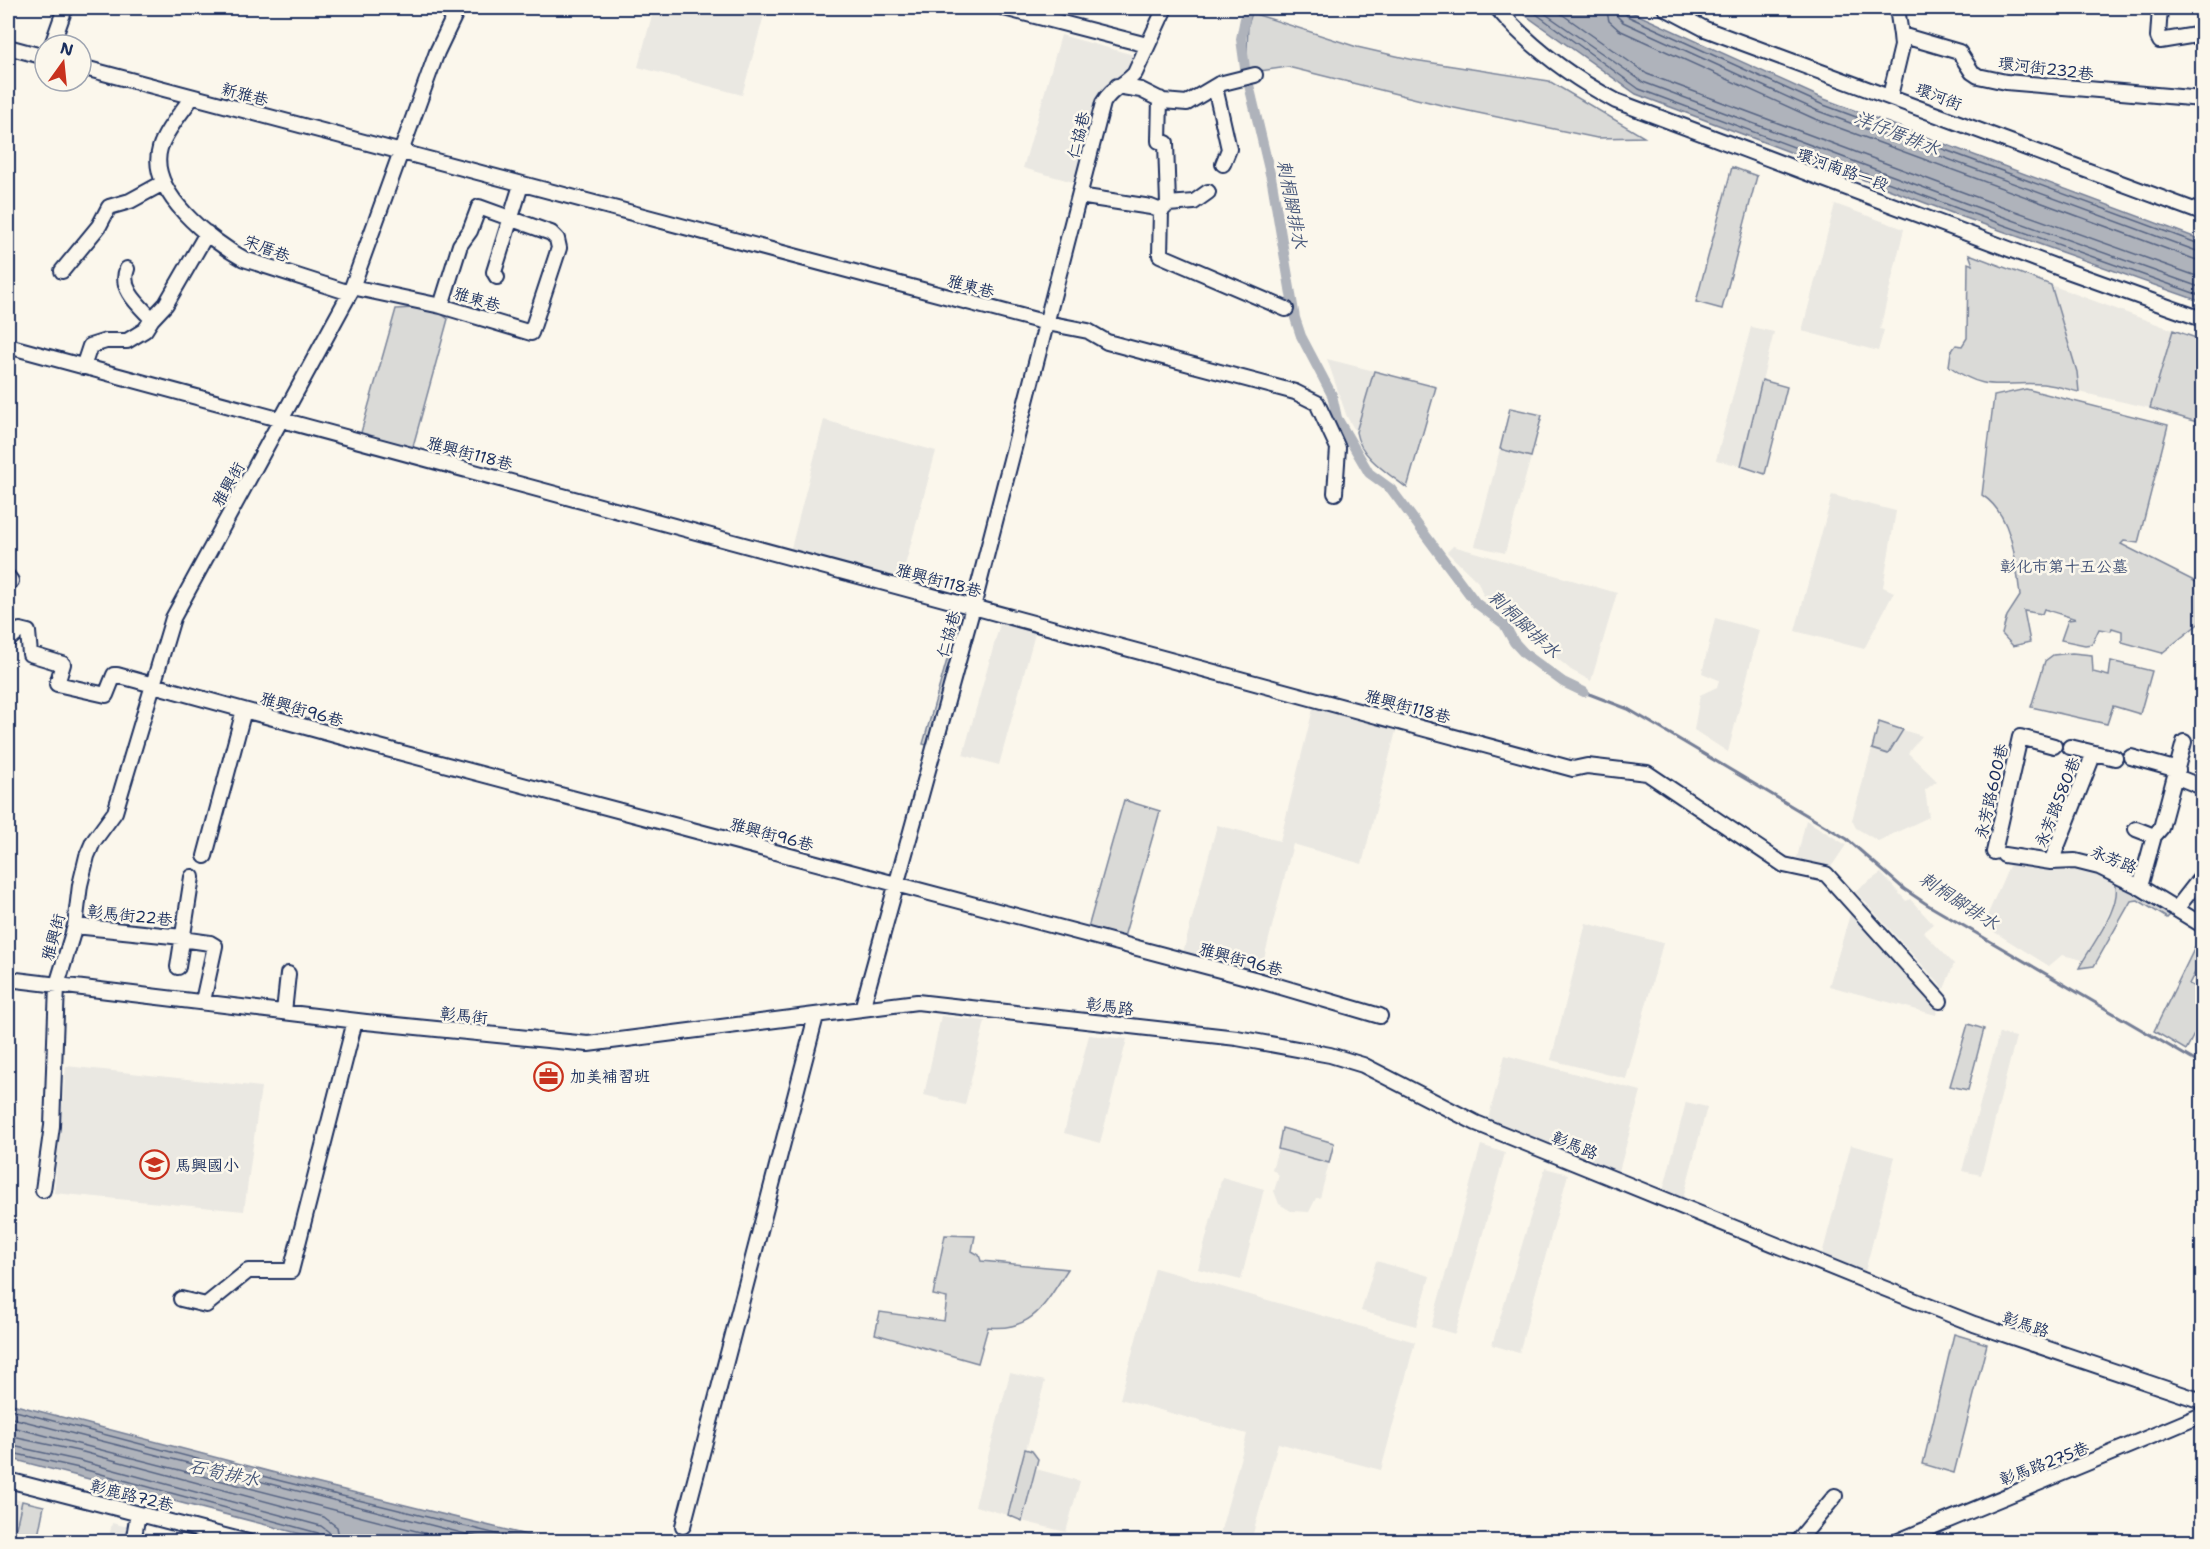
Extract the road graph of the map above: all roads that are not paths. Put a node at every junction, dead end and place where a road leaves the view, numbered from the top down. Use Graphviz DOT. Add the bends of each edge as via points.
graph roads {
  1 [pos="65,8"];
  2 [pos="458,8"];
  3 [pos="1004,8"];
  4 [pos="1165,8"];
  5 [pos="1497,8"];
  6 [pos="1665,8"];
  7 [pos="1897,8"];
  8 [pos="2160,8"];
  9 [pos="56,33"];
  10 [pos="2202,34"];
  11 [pos="1901,35"];
  12 [pos="1147,45"];
  13 [pos="8,47"];
  14 [pos="33,54"];
  15 [pos="93,70"];
  16 [pos="1255,75"];
  17 [pos="1117,86"];
  18 [pos="1215,87"];
  19 [pos="1890,96"];
  20 [pos="192,97"];
  21 [pos="1160,99"];
  22 [pos="2202,99"];
  23 [pos="400,153"];
  24 [pos="1223,164"];
  25 [pos="163,183"];
  26 [pos="521,185"];
  27 [pos="1208,192"];
  28 [pos="1079,196"];
  29 [pos="1165,208"];
  30 [pos="2202,213"];
  31 [pos="510,218"];
  32 [pos="207,233"];
  33 [pos="127,269"];
  34 [pos="62,271"];
  35 [pos="497,277"];
  36 [pos="351,290"];
  37 [pos="441,306"];
  38 [pos="1286,309"];
  39 [pos="152,319"];
  40 [pos="2202,319"];
  41 [pos="1047,322"];
  42 [pos="8,346"];
  43 [pos="83,367"];
  44 [pos="283,419"];
  45 [pos="1335,493"];
  46 [pos="8,577"];
  47 [pos="8,584"];
  48 [pos="973,607"];
  49 [pos="8,640"];
  50 [pos="154,686"];
  51 [pos="244,710"];
  52 [pos="2184,742"];
  53 [pos="2054,746"];
  54 [pos="2070,747"];
  55 [pos="2094,753"];
  56 [pos="2131,757"];
  57 [pos="2115,758"];
  58 [pos="2177,773"];
  59 [pos="2202,787"];
  60 [pos="2136,829"];
  61 [pos="2154,837"];
  62 [pos="1999,853"];
  63 [pos="205,856"];
  64 [pos="2051,862"];
  65 [pos="2202,876"];
  66 [pos="192,877"];
  67 [pos="894,883"];
  68 [pos="2140,887"];
  69 [pos="2177,908"];
  70 [pos="2202,925"];
  71 [pos="75,926"];
  72 [pos="182,938"];
  73 [pos="178,967"];
  74 [pos="288,974"];
  75 [pos="8,979"];
  76 [pos="57,985"];
  77 [pos="1940,1001"];
  78 [pos="203,1002"];
  79 [pos="917,1002"];
  80 [pos="862,1009"];
  81 [pos="284,1012"];
  82 [pos="816,1016"];
  83 [pos="1380,1016"];
  84 [pos="355,1021"];
  85 [pos="43,1190"];
  86 [pos="181,1299"];
  87 [pos="2202,1401"];
  88 [pos="2202,1415"];
  89 [pos="8,1480"];
  90 [pos="1835,1496"];
  91 [pos="138,1514"];
  92 [pos="683,1526"];
  93 [pos="132,1542"];
  94 [pos="249,1542"];
  95 [pos="1797,1542"];
  96 [pos="1896,1542"];
  1 -- 9 [label="street"];
  2 -- 23 [label="street, 雅興街"];
  3 -- 12 [label="street"];
  4 -- 12 [label="street, 仁協巷"];
  5 -- 40 [label="street, 環河南路一段" via="1580,82 1616,101"];
  6 -- 19 [label="street, 環河街" via="1705,29"];
  7 -- 11 [label="street"];
  8 -- 10 [label="street" via="2160,41"];
  11 -- 19 [label="street"];
  11 -- 22 [label="street, 環河街232巷" via="1959,52 1978,76 2006,82"];
  12 -- 17 [label="street, 仁協巷" via="1135,73"];
  13 -- 14 [label="street"];
  15 -- 20 [label="street, 新雅巷"];
  16 -- 18 [label="street"];
  17 -- 21 [label="street" via="1141,90"];
  17 -- 28 [label="street, 仁協巷" via="1103,103"];
  18 -- 21 [label="street" via="1187,103"];
  18 -- 24 [label="street" via="1228,149"];
  19 -- 30 [label="street, 環河街"];
  20 -- 23 [label="street, 新雅巷"];
  20 -- 25 [label="street, 宋厝巷" via="160,146"];
  21 -- 29 [label="street" via="1159,141 1166,143"];
  23 -- 26 [label="street, 雅東巷"];
  23 -- 36 [label="street, 雅興街"];
  25 -- 32 [label="street, 宋厝巷" via="178,207"];
  25 -- 34 [label="street" via="130,201 109,207 99,226"];
  26 -- 31 [label="street, 雅東巷"];
  26 -- 41 [label="street, 雅東巷"];
  27 -- 29 [label="street" via="1194,202"];
  28 -- 29 [label="street"];
  28 -- 41 [label="street, 仁協巷"];
  29 -- 38 [label="street" via="1160,255"];
  31 -- 35 [label="street, 雅東巷" via="494,272"];
  31 -- 37 [label="street, 雅東巷" via="479,207 460,245"];
  31 -- 37 [label="street, 雅東巷" via="551,233 559,243 534,330 531,333"];
  32 -- 36 [label="street, 宋厝巷" via="244,259"];
  32 -- 39 [label="street" via="166,304"];
  33 -- 39 [label="street" via="125,286"];
  36 -- 37 [label="street, 雅東巷"];
  36 -- 44 [label="street, 雅興街"];
  39 -- 43 [label="street" via="146,330 128,341 90,346"];
  41 -- 45 [label="street, 雅東巷" via="1295,392 1317,403 1338,448"];
  41 -- 48 [label="street, 仁協巷"];
  42 -- 43 [label="street, 雅興街118巷"];
  43 -- 44 [label="street, 雅興街118巷"];
  44 -- 48 [label="street, 雅興街118巷"];
  44 -- 50 [label="street, 雅興街" via="173,618"];
  46 -- 47 [label="street"];
  48 -- 67 [label="street, 仁協巷"];
  48 -- 77 [label="street, 雅興街118巷" via="1573,769 1587,766 1647,773 1784,865 1826,874"];
  49 -- 50 [label="street, 雅興街96巷" via="20,630 28,632 30,654 63,664 57,684 105,695 114,675"];
  50 -- 51 [label="street, 雅興街96巷"];
  50 -- 71 [label="street, 雅興街" via="115,812 87,856"];
  51 -- 63 [label="street"];
  51 -- 67 [label="street, 雅興街96巷"];
  52 -- 58 [label="street"];
  53 -- 62 [label="street, 永芳路600巷" via="2020,737"];
  54 -- 55 [label="street, 永芳路580巷"];
  55 -- 57 [label="street, 永芳路580巷"];
  55 -- 64 [label="street, 永芳路580巷"];
  56 -- 58 [label="street"];
  58 -- 59 [label="street"];
  58 -- 61 [label="street" via="2161,828"];
  60 -- 61 [label="street"];
  61 -- 68 [label="street"];
  62 -- 64 [label="street, 永芳路"];
  64 -- 68 [label="street, 永芳路" via="2075,861 2099,867"];
  65 -- 69 [label="street"];
  66 -- 72 [label="street, 彰馬街22巷"];
  67 -- 80 [label="street, 仁協巷"];
  67 -- 83 [label="street, 雅興街96巷"];
  68 -- 69 [label="street, 永芳路"];
  69 -- 70 [label="street, 永芳路"];
  71 -- 72 [label="street, 彰馬街22巷"];
  71 -- 76 [label="street, 雅興街"];
  72 -- 73 [label="street, 彰馬街22巷"];
  72 -- 78 [label="street, 彰馬街22巷" via="215,946"];
  74 -- 81 [label="street"];
  75 -- 76 [label="street, 彰馬街"];
  76 -- 78 [label="street, 彰馬街"];
  76 -- 85 [label="street, 雅興街" via="52,1126"];
  78 -- 81 [label="street, 彰馬街"];
  79 -- 80 [label="street, 彰馬街"];
  79 -- 87 [label="street, 彰馬路" via="1236,1038 1330,1054 1363,1065 1476,1123 1896,1293 1974,1324"];
  80 -- 82 [label="street, 彰馬街"];
  81 -- 84 [label="street, 彰馬街"];
  82 -- 84 [label="street, 彰馬街" via="588,1044"];
  82 -- 92 [label="street"];
  84 -- 86 [label="street" via="291,1271 248,1271 206,1305"];
  88 -- 96 [label="street, 彰馬路275巷"];
  89 -- 91 [label="street, 彰鹿路72巷"];
  90 -- 95 [label="street"];
  91 -- 93 [label="street"];
  91 -- 94 [label="street, 彰鹿路72巷"];
}
